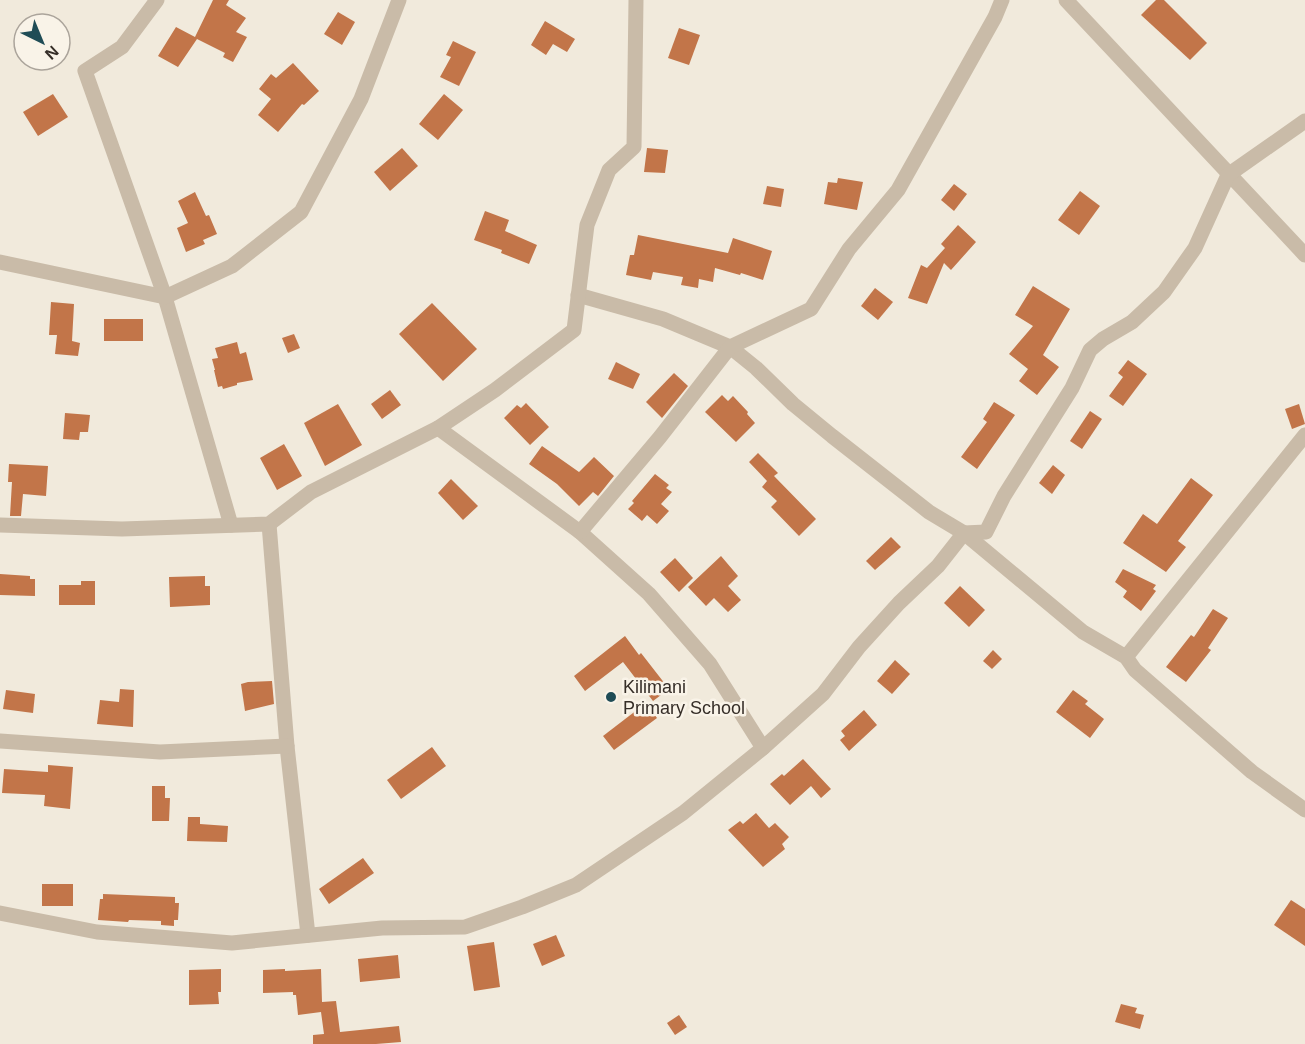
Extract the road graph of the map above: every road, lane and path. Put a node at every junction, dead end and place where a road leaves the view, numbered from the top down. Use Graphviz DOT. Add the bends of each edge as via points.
graph roads {
  1 [pos="157,0"];
  2 [pos="399,0"];
  3 [pos="636,0"];
  4 [pos="1002,0"];
  5 [pos="1066,0"];
  6 [pos="1305,121"];
  7 [pos="1228,175"];
  8 [pos="1305,255"];
  9 [pos="0,262"];
  10 [pos="578,295"];
  11 [pos="165,297"];
  12 [pos="730,347"];
  13 [pos="438,428"];
  14 [pos="1305,435"];
  15 [pos="269,524"];
  16 [pos="0,525"];
  17 [pos="231,525"];
  18 [pos="579,532"];
  19 [pos="964,533"];
  20 [pos="1126,657"];
  21 [pos="0,741"];
  22 [pos="287,746"];
  23 [pos="763,748"];
  24 [pos="1305,810"];
  25 [pos="0,913"];
  26 [pos="308,935"];
  1 -- 11 [label="street" via="122,47 85,71"];
  2 -- 11 [label="street" via="362,99 301,212 232,266"];
  3 -- 10 [label="street" via="634,147 609,170 587,225"];
  4 -- 12 [label="street" via="898,190 849,249 811,309"];
  5 -- 7 [label="street"];
  6 -- 7 [label="street"];
  7 -- 8 [label="street"];
  7 -- 19 [label="street" via="1195,248 1181,269 1164,292 1132,322 1090,350 1072,388 1004,496 986,532"];
  9 -- 11 [label="street"];
  10 -- 12 [label="street" via="663,319"];
  10 -- 13 [label="street" via="573,330"];
  11 -- 17 [label="street"];
  12 -- 18 [label="street"];
  12 -- 19 [label="street" via="832,436 928,512"];
  13 -- 15 [label="street" via="311,492"];
  13 -- 18 [label="street"];
  14 -- 20 [label="street"];
  15 -- 17 [label="street"];
  15 -- 22 [label="street"];
  16 -- 17 [label="street" via="122,529"];
  18 -- 23 [label="street" via="649,594 710,664"];
  19 -- 20 [label="street" via="1083,632"];
  19 -- 23 [label="street" via="939,566 859,647 823,694"];
  20 -- 24 [label="street" via="1135,670 1234,756"];
  21 -- 22 [label="street" via="159,752"];
  22 -- 26 [label="street"];
  23 -- 26 [label="street" via="683,813 576,885 465,927 382,928"];
  25 -- 26 [label="street" via="97,932 206,942"];
}
